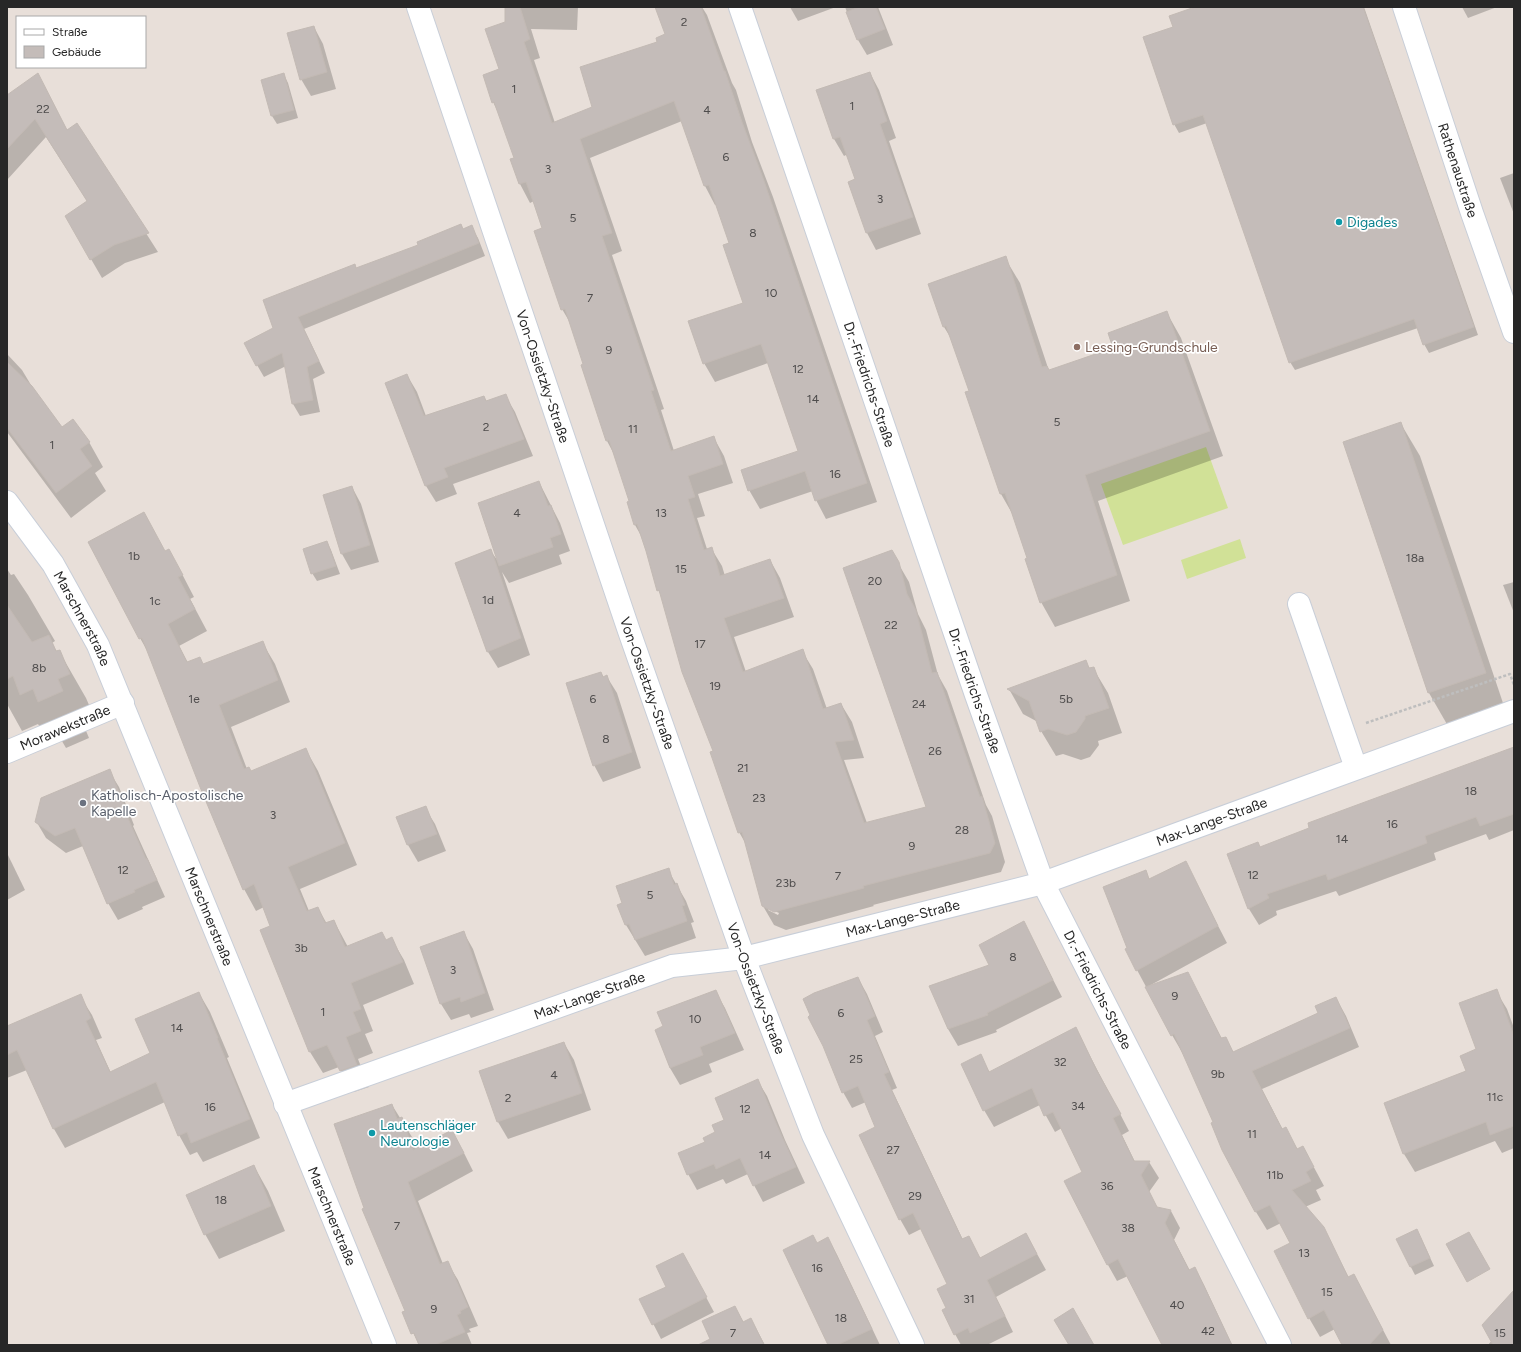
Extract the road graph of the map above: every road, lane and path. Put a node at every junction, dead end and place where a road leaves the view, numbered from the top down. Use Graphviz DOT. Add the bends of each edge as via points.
graph roads {
  1 [pos="418,7"];
  2 [pos="740,7"];
  3 [pos="1404,7"];
  4 [pos="1514,332"];
  5 [pos="7,502"];
  6 [pos="1299,604"];
  7 [pos="1514,685"];
  8 [pos="122,703"];
  9 [pos="1514,711"];
  10 [pos="1343,731"];
  11 [pos="7,752"];
  12 [pos="1356,768"];
  13 [pos="1042,883"];
  14 [pos="744,958"];
  15 [pos="285,1104"];
  16 [pos="385,1345"];
  17 [pos="913,1345"];
  18 [pos="1280,1345"];
  1 -- 14 [label="street, Von-Ossietzky-Straße" via="626,623"];
  2 -- 13 [label="street, Dr.-Friedrichs-Straße"];
  3 -- 4 [label="street, Rathenaustraße"];
  5 -- 8 [label="street, Marschnerstraße" via="53,564 98,645"];
  6 -- 10 [label="street"];
  7 -- 10 [label="path" via="1510,674"];
  8 -- 11 [label="street, Morawekstraße"];
  8 -- 15 [label="street, Marschnerstraße"];
  9 -- 12 [label="street, Max-Lange-Straße"];
  10 -- 12 [label="street"];
  12 -- 13 [label="street, Max-Lange-Straße"];
  13 -- 14 [label="street, Max-Lange-Straße"];
  13 -- 18 [label="street, Dr.-Friedrichs-Straße"];
  14 -- 15 [label="street, Max-Lange-Straße" via="672,966"];
  14 -- 17 [label="street, Von-Ossietzky-Straße" via="813,1136"];
  15 -- 16 [label="street, Marschnerstraße"];
}
